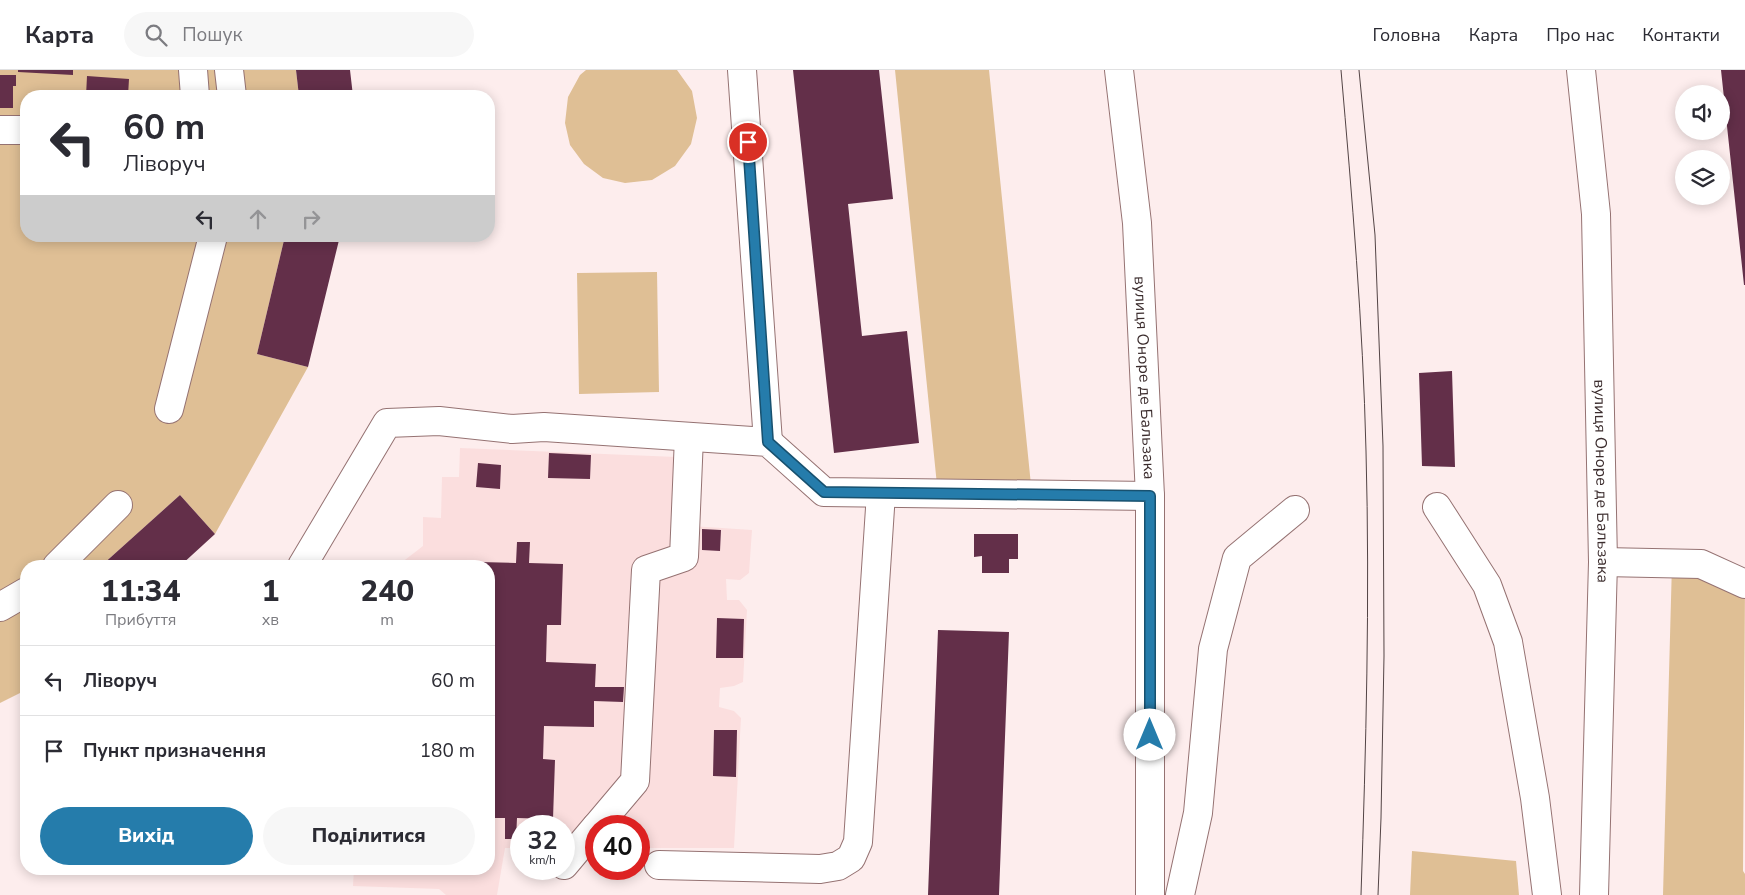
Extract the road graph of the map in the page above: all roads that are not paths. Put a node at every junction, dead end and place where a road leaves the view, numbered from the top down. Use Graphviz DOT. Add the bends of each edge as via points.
graph roads {
  1 [pos="193,70"];
  2 [pos="229,70"];
  3 [pos="742,70"];
  4 [pos="1119,70"];
  5 [pos="1580,70"];
  6 [pos="195,90"];
  7 [pos="231,90"];
  8 [pos="0,130"];
  9 [pos="20,130"];
  10 [pos="211,242"];
  11 [pos="169,409"];
  12 [pos="689,437"];
  13 [pos="768,442"];
  14 [pos="881,493"];
  15 [pos="1150,496"];
  16 [pos="118,505"];
  17 [pos="1437,507"];
  18 [pos="1295,510"];
  19 [pos="63,560"];
  20 [pos="306,560"];
  21 [pos="1603,562"];
  22 [pos="1743,576"];
  23 [pos="20,596"];
  24 [pos="0,608"];
  25 [pos="606,815"];
  26 [pos="585,839"];
  27 [pos="575,851"];
  28 [pos="659,865"];
  29 [pos="1150,895"];
  30 [pos="1180,895"];
  31 [pos="1547,895"];
  32 [pos="1594,895"];
  1 -- 6 [label="street"];
  2 -- 7 [label="street"];
  3 -- 13 [label="street"];
  4 -- 15 [label="street, вулиця Оноре де Бальзака" via="1137,224"];
  5 -- 21 [label="street, вулиця Оноре де Бальзака" via="1596,214"];
  8 -- 9 [label="street"];
  10 -- 11 [label="street"];
  12 -- 13 [label="street"];
  12 -- 20 [label="street" via="544,427 512,429 439,421 387,423"];
  12 -- 25 [label="street" via="684,557 646,570 635,781"];
  13 -- 14 [label="street" via="824,492"];
  14 -- 15 [label="street"];
  14 -- 28 [label="street" via="858,842 851,858 838,866 820,869"];
  15 -- 29 [label="street, вулиця Оноре де Бальзака"];
  16 -- 19 [label="street"];
  17 -- 31 [label="street" via="1486,585 1508,642"];
  18 -- 30 [label="street" via="1237,558 1213,650 1198,812"];
  21 -- 22 [label="street" via="1701,564"];
  21 -- 32 [label="street, вулиця Оноре де Бальзака"];
  23 -- 24 [label="street"];
  26 -- 27 [label="street"];
}
